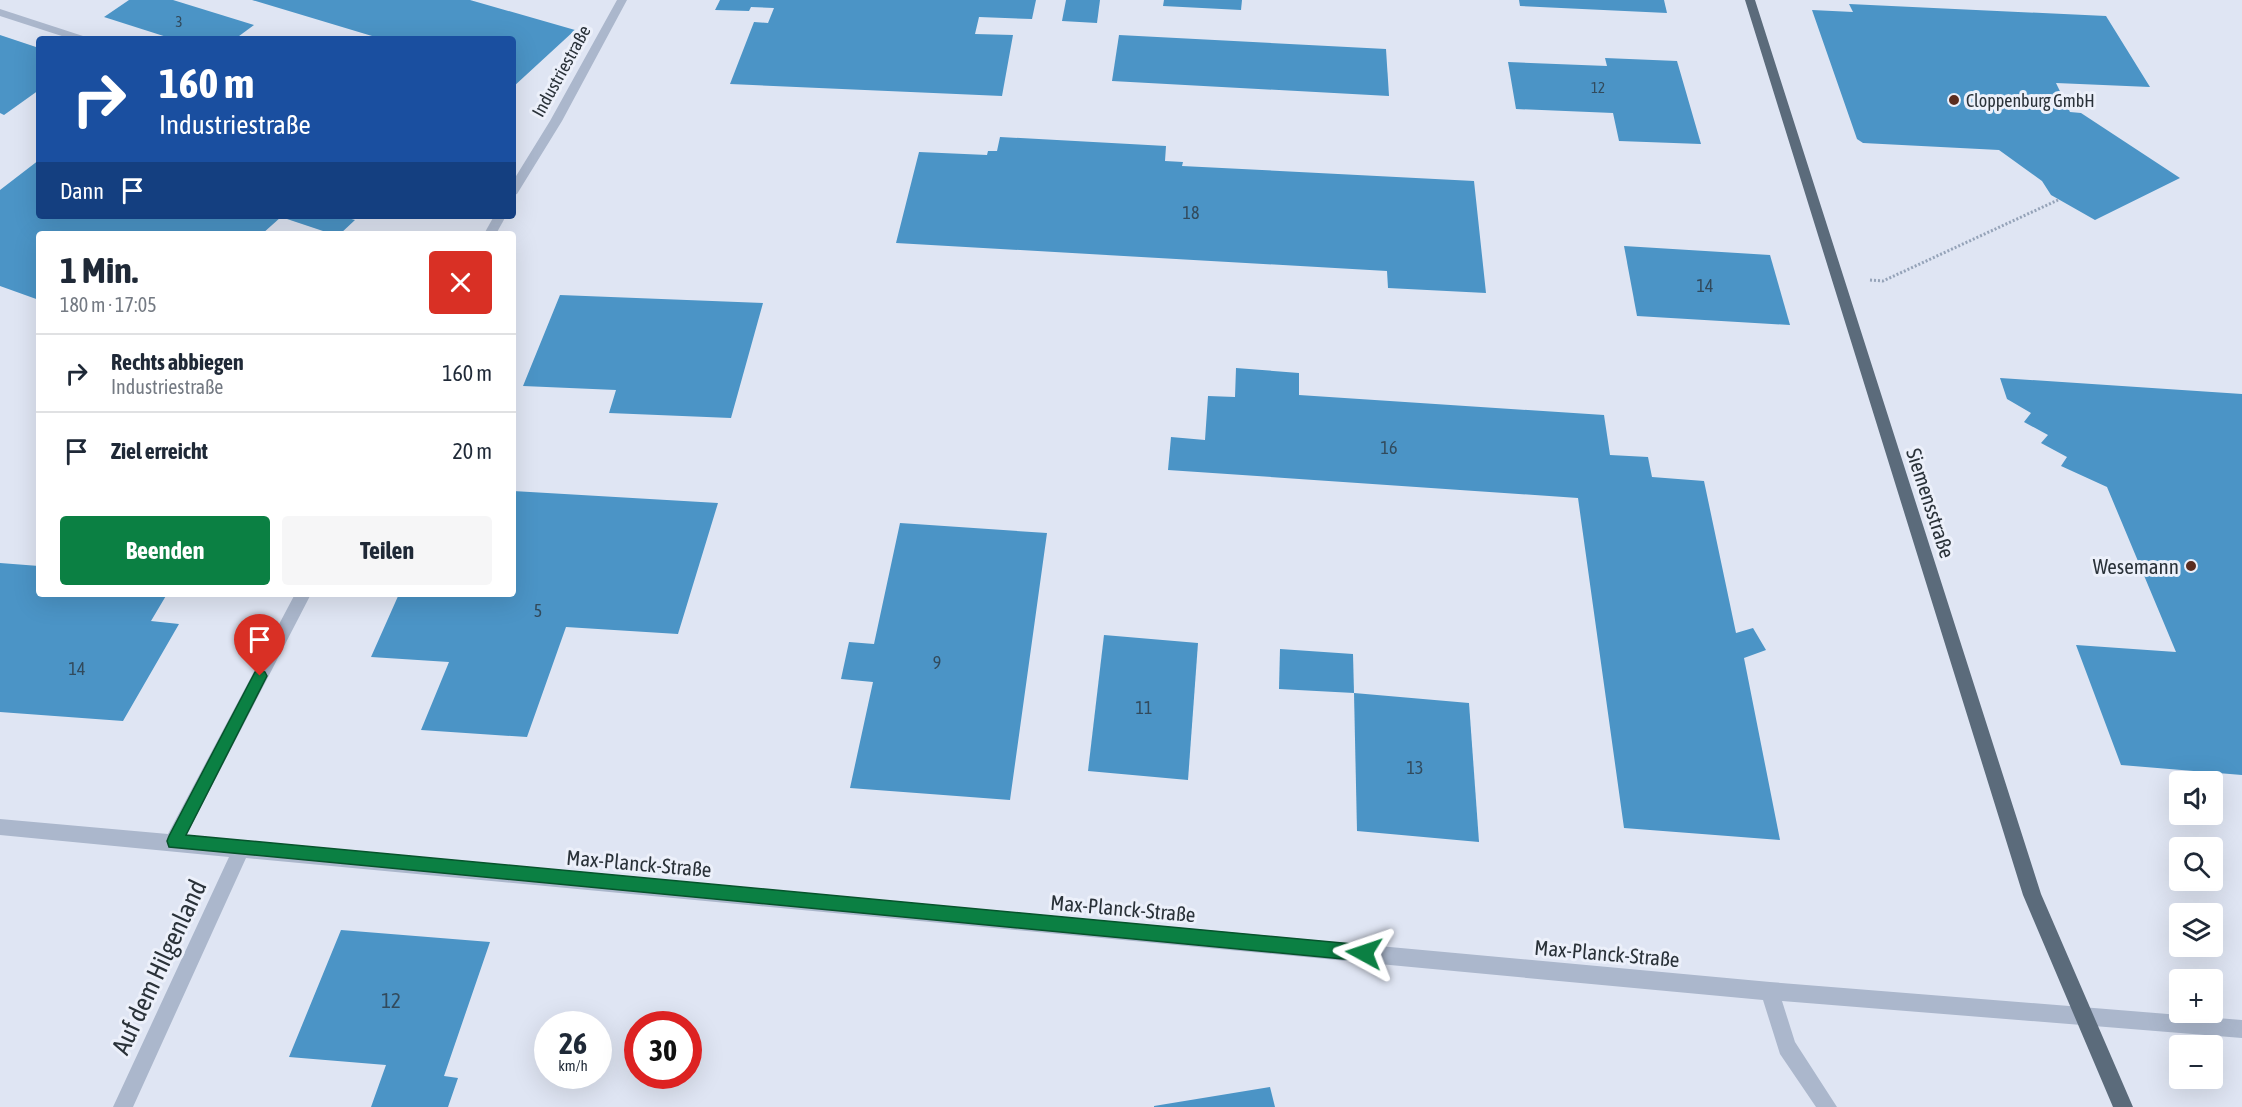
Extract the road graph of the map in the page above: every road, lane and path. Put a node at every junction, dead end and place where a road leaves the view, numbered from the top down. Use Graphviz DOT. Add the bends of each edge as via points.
graph roads {
  1 [pos="622,0"];
  2 [pos="1750,0"];
  3 [pos="0,12"];
  4 [pos="73,36"];
  5 [pos="516,183"];
  6 [pos="2058,200"];
  7 [pos="1838,277"];
  8 [pos="301,597"];
  9 [pos="0,827"];
  10 [pos="174,841"];
  11 [pos="242,848"];
  12 [pos="1770,991"];
  13 [pos="2082,1016"];
  14 [pos="2242,1029"];
  15 [pos="123,1107"];
  16 [pos="1827,1107"];
  17 [pos="2123,1107"];
  1 -- 5 [label="street, Industriestraße" via="556,121"];
  2 -- 7 [label="main road, Siemensstraße"];
  3 -- 4 [label="street"];
  6 -- 7 [label="path" via="1883,281"];
  7 -- 13 [label="main road, Siemensstraße" via="2032,895"];
  8 -- 10 [label="street"];
  9 -- 10 [label="street, Max-Planck-Straße"];
  10 -- 11 [label="street, Max-Planck-Straße"];
  11 -- 12 [label="street, Max-Planck-Straße"];
  11 -- 15 [label="street, Auf dem Hilgenland"];
  12 -- 13 [label="street, Max-Planck-Straße"];
  12 -- 16 [label="street" via="1787,1047"];
  13 -- 14 [label="street, Max-Planck-Straße"];
  13 -- 17 [label="main road, Siemensstraße"];
}
